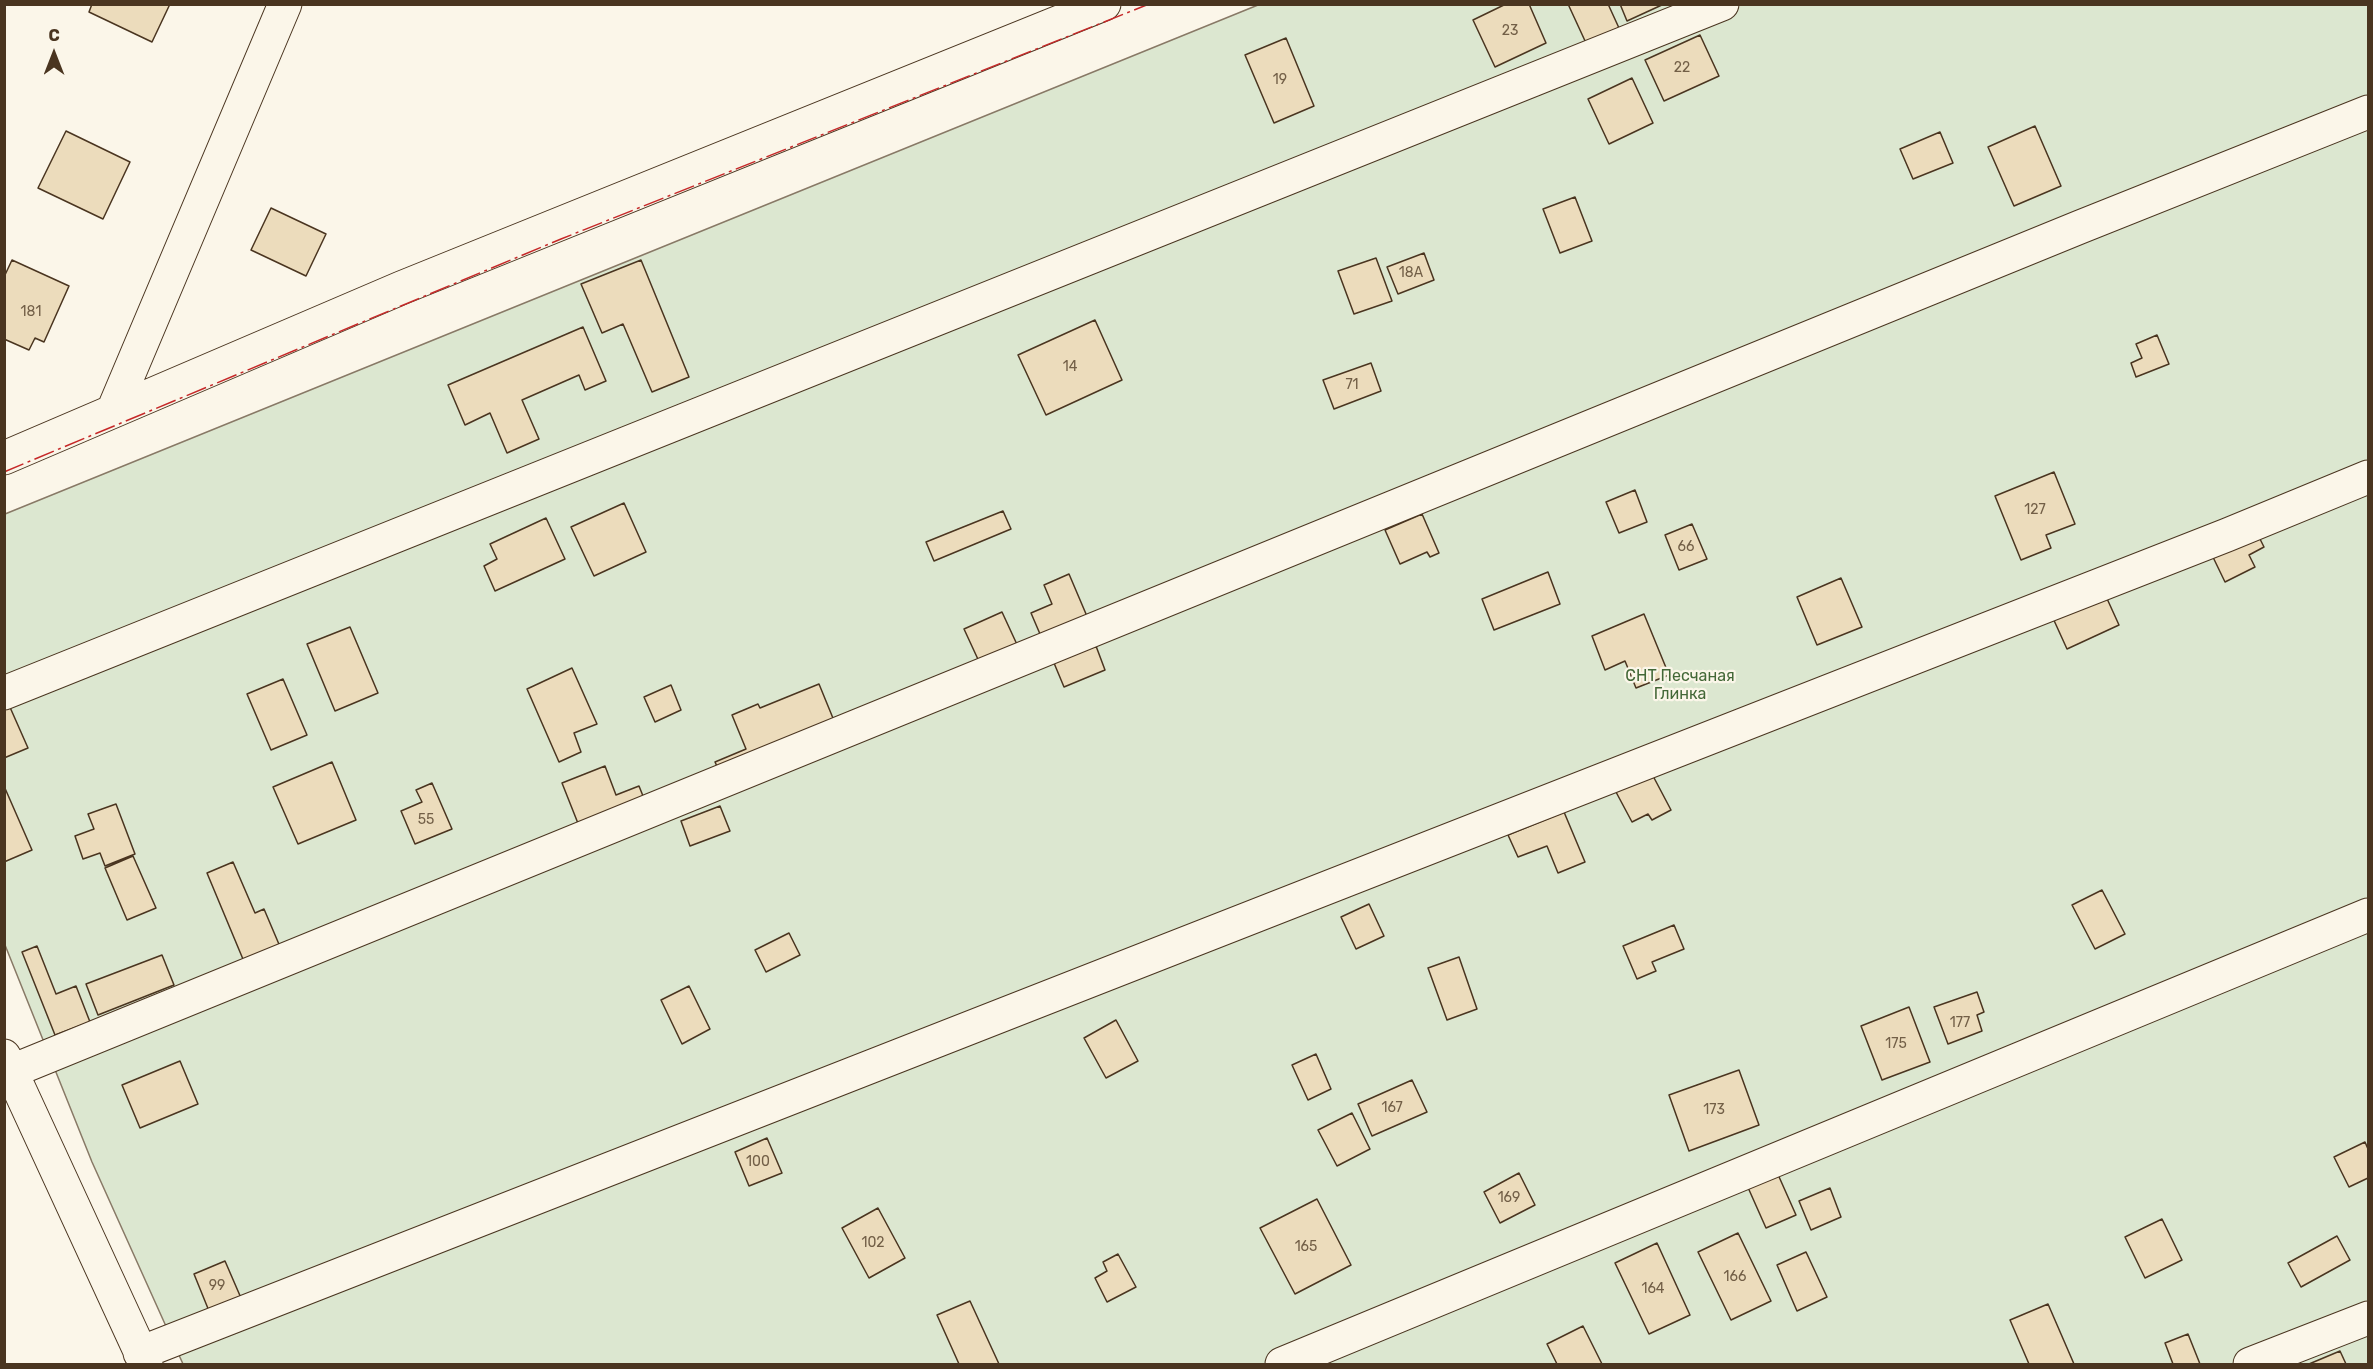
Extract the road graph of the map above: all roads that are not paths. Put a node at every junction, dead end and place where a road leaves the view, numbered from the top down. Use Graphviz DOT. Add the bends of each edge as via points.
graph roads {
  1 [pos="285,4"];
  2 [pos="1104,4"];
  3 [pos="1722,4"];
  4 [pos="2368,112"];
  5 [pos="113,411"];
  6 [pos="4,458"];
  7 [pos="2368,477"];
  8 [pos="4,693"];
  9 [pos="2368,915"];
  10 [pos="8,1063"];
  11 [pos="2368,1318"];
  12 [pos="143,1359"];
  13 [pos="1282,1365"];
  14 [pos="2250,1365"];
  1 -- 5 [label="street"];
  2 -- 5 [label="street" via="401,288"];
  3 -- 8 [label="street"];
  4 -- 10 [label="street"];
  5 -- 6 [label="street"];
  7 -- 12 [label="street"];
  9 -- 13 [label="street"];
  10 -- 12 [label="street"];
  11 -- 14 [label="street"];
}
